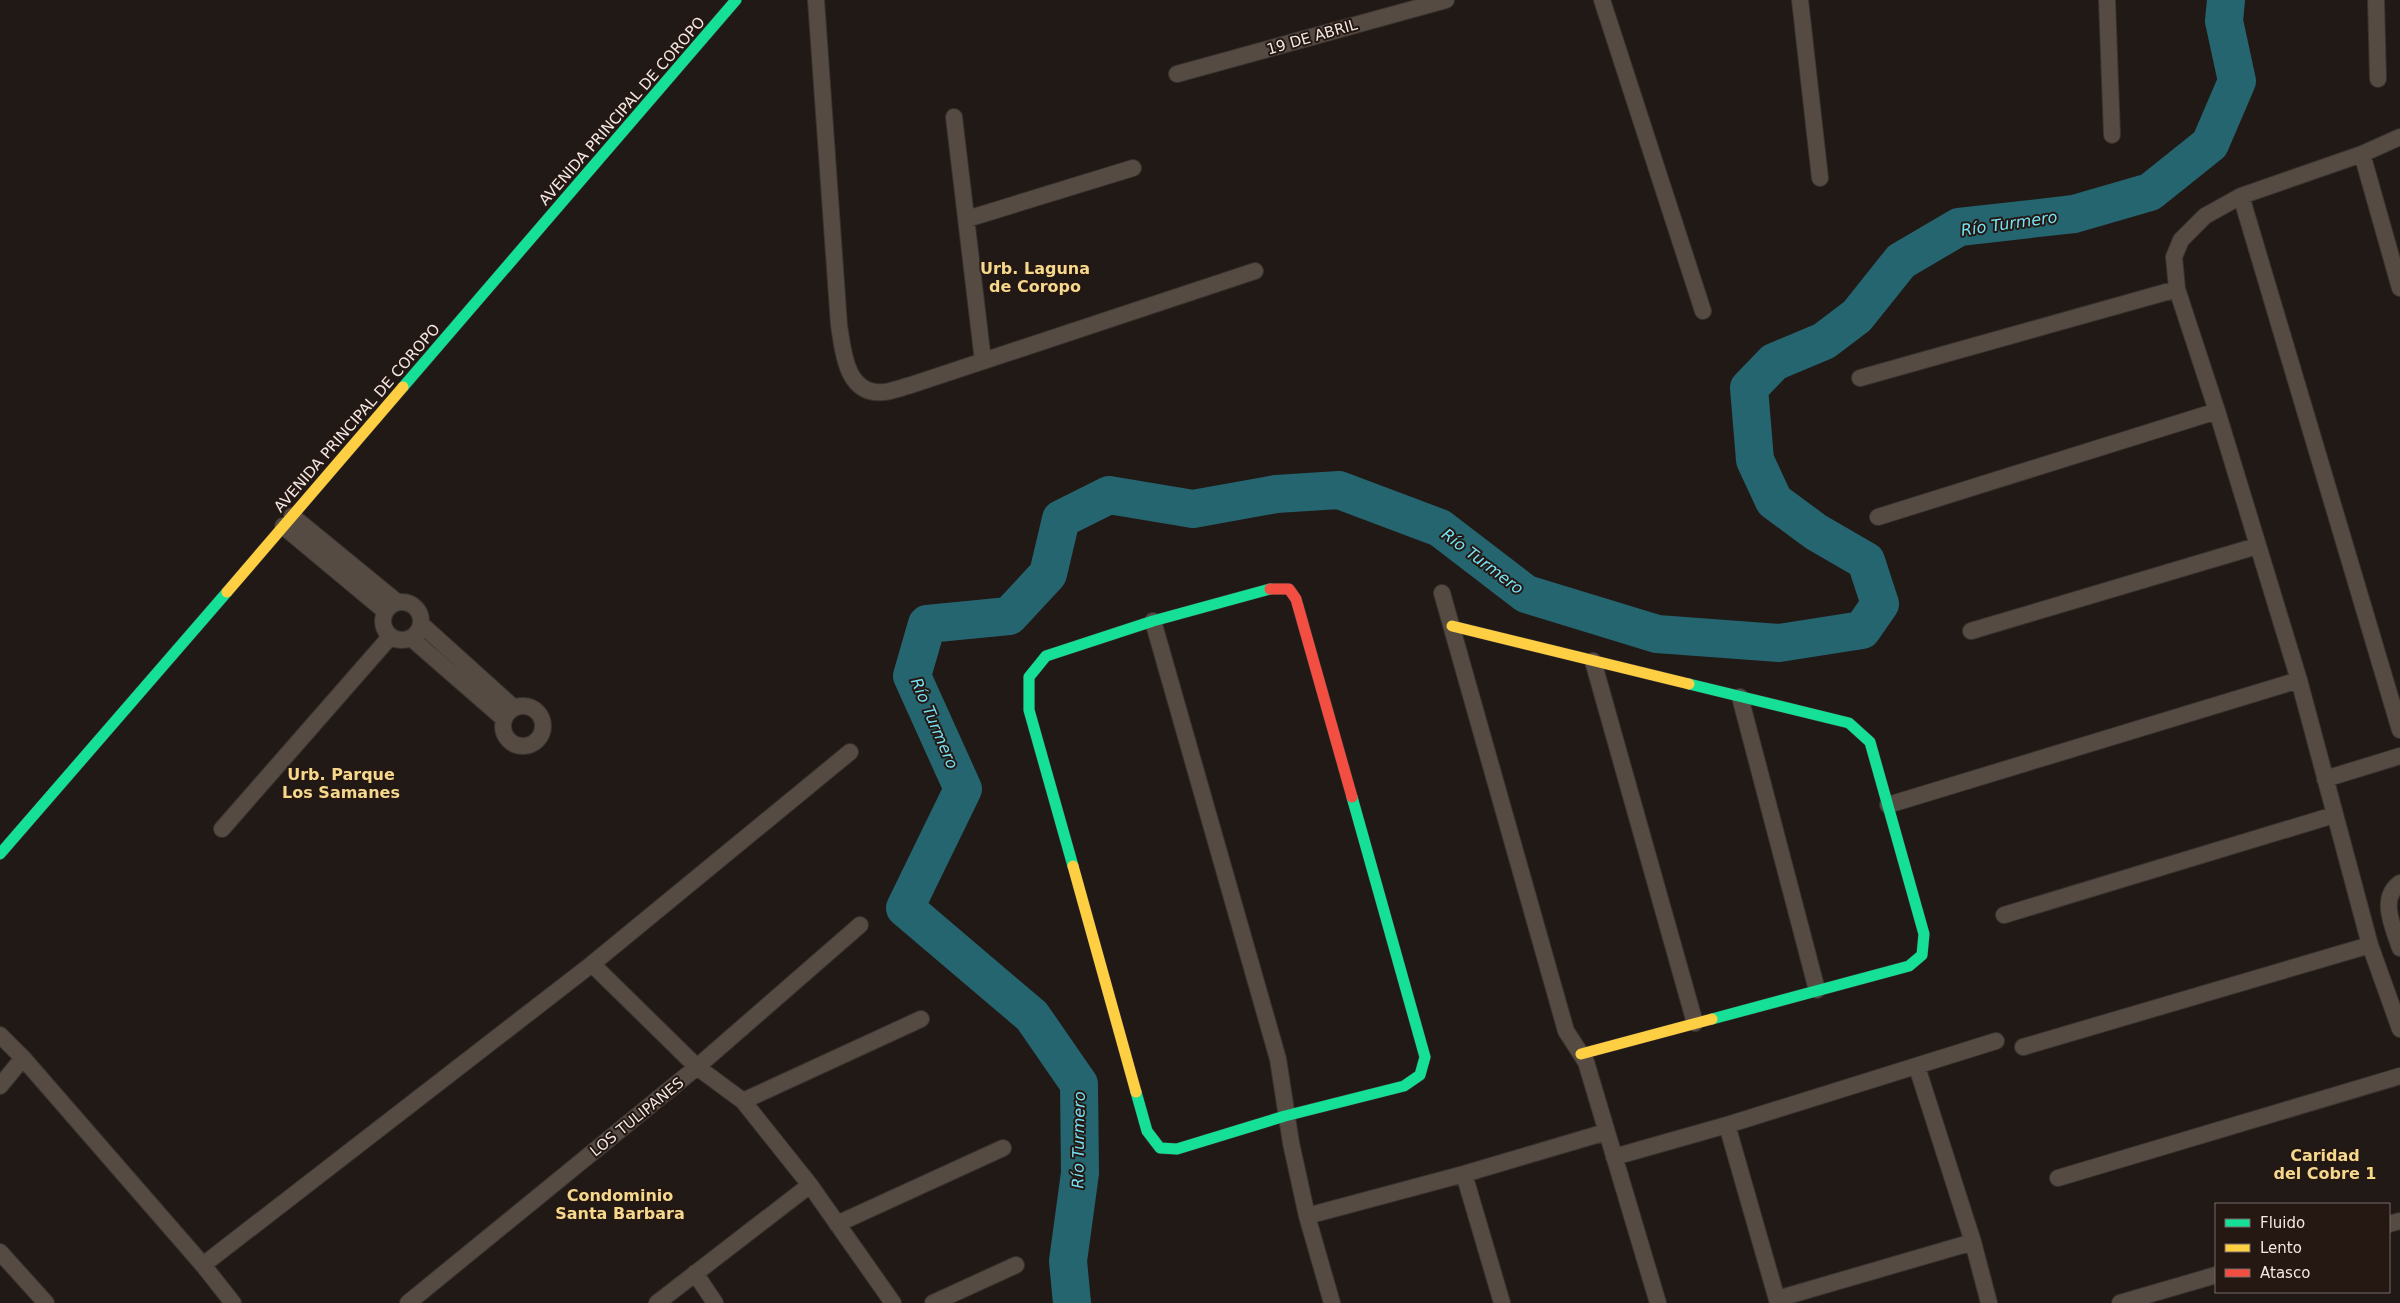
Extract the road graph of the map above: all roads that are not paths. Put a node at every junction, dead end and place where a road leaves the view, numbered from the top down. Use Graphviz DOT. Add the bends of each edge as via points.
graph roads {
  1 [pos="736,0"];
  2 [pos="816,0"];
  3 [pos="1446,0"];
  4 [pos="1602,0"];
  5 [pos="1800,0"];
  6 [pos="2107,0"];
  7 [pos="2376,0"];
  8 [pos="1418,4"];
  9 [pos="1177,74"];
  10 [pos="2378,79"];
  11 [pos="954,117"];
  12 [pos="2112,135"];
  13 [pos="2400,137"];
  14 [pos="2362,154"];
  15 [pos="1133,168"];
  16 [pos="1820,178"];
  17 [pos="2241,196"];
  18 [pos="966,219"];
  19 [pos="1255,271"];
  20 [pos="2177,288"];
  21 [pos="2400,288"];
  22 [pos="1703,312"];
  23 [pos="984,361"];
  24 [pos="1860,378"];
  25 [pos="2217,411"];
  26 [pos="1878,517"];
  27 [pos="288,521"];
  28 [pos="2257,546"];
  29 [pos="1442,593"];
  30 [pos="391,607"];
  31 [pos="1153,621"];
  32 [pos="421,624"];
  33 [pos="1452,626"];
  34 [pos="1971,631"];
  35 [pos="390,637"];
  36 [pos="411,638"];
  37 [pos="1593,661"];
  38 [pos="2299,680"];
  39 [pos="1740,697"];
  40 [pos="2400,730"];
  41 [pos="850,752"];
  42 [pos="2400,756"];
  43 [pos="2325,779"];
  44 [pos="1888,805"];
  45 [pos="2334,815"];
  46 [pos="222,829"];
  47 [pos="0,854"];
  48 [pos="2400,883"];
  49 [pos="2004,916"];
  50 [pos="860,925"];
  51 [pos="2370,945"];
  52 [pos="2400,948"];
  53 [pos="592,964"];
  54 [pos="1817,990"];
  55 [pos="921,1019"];
  56 [pos="1695,1023"];
  57 [pos="2400,1029"];
  58 [pos="0,1035"];
  59 [pos="1996,1041"];
  60 [pos="2023,1047"];
  61 [pos="1581,1054"];
  62 [pos="23,1058"];
  63 [pos="697,1067"];
  64 [pos="1917,1068"];
  65 [pos="2400,1076"];
  66 [pos="0,1086"];
  67 [pos="743,1100"];
  68 [pos="1286,1116"];
  69 [pos="1727,1125"];
  70 [pos="1606,1132"];
  71 [pos="1003,1148"];
  72 [pos="1614,1157"];
  73 [pos="1464,1174"];
  74 [pos="2058,1178"];
  75 [pos="810,1185"];
  76 [pos="1307,1216"];
  77 [pos="837,1224"];
  78 [pos="1973,1242"];
  79 [pos="0,1252"];
  80 [pos="203,1265"];
  81 [pos="1016,1265"];
  82 [pos="695,1273"];
  83 [pos="2215,1275"];
  84 [pos="1778,1301"];
  85 [pos="46,1303"];
  86 [pos="233,1303"];
  87 [pos="408,1303"];
  88 [pos="657,1303"];
  89 [pos="715,1303"];
  90 [pos="893,1303"];
  91 [pos="933,1303"];
  92 [pos="1332,1303"];
  93 [pos="1502,1303"];
  94 [pos="1658,1303"];
  95 [pos="1989,1303"];
  96 [pos="2120,1303"];
  1 -- 27 [label="street, AVENIDA PRINCIPAL DE COROPO"];
  2 -- 23 [label="street" via="839,325 847,370 866,388 884,392"];
  3 -- 8 [label="street, 19 DE ABRIL"];
  4 -- 22 [label="street"];
  5 -- 16 [label="street"];
  6 -- 12 [label="street"];
  7 -- 10 [label="street"];
  8 -- 9 [label="street, 19 DE ABRIL"];
  11 -- 18 [label="street"];
  13 -- 14 [label="street"];
  14 -- 17 [label="street"];
  14 -- 21 [label="street"];
  15 -- 18 [label="street"];
  17 -- 20 [label="street" via="2205,216 2181,240 2174,257"];
  17 -- 40 [label="street"];
  18 -- 23 [label="street"];
  19 -- 23 [label="street"];
  20 -- 24 [label="street"];
  20 -- 25 [label="street"];
  25 -- 26 [label="street"];
  25 -- 28 [label="street"];
  27 -- 30 [label="street"];
  27 -- 47 [label="street, AVENIDA PRINCIPAL DE COROPO"];
  28 -- 34 [label="street"];
  28 -- 38 [label="street"];
  29 -- 33 [label="street"];
  30 -- 32 [label="street" via="410,603 421,617"];
  30 -- 35 [label="street" via="383,625"];
  31 -- 68 [label="street" via="1278,1059"];
  31 -- 68 [label="street" via="1046,656 1029,677 1029,710 1147,1131 1160,1148 1176,1149"];
  31 -- 68 [label="street" via="1270,589 1289,588 1296,599 1425,1057 1424,1071 1418,1080 1404,1086"];
  32 -- 36 [label="street"];
  32 -- 36 [label="street" via="509,713"];
  33 -- 37 [label="street"];
  33 -- 61 [label="street" via="1566,1031"];
  35 -- 36 [label="street" via="397,640"];
  35 -- 46 [label="street"];
  37 -- 39 [label="street"];
  37 -- 56 [label="street"];
  38 -- 43 [label="street"];
  38 -- 44 [label="street"];
  39 -- 44 [label="street" via="1849,724 1870,742"];
  39 -- 54 [label="street"];
  41 -- 53 [label="street"];
  42 -- 43 [label="street"];
  43 -- 45 [label="street"];
  44 -- 54 [label="street" via="1924,934 1922,956 1909,966"];
  45 -- 49 [label="street"];
  45 -- 51 [label="street"];
  48 -- 52 [label="street" via="2392,890 2388,904"];
  50 -- 63 [label="street, LOS TULIPANES"];
  51 -- 57 [label="street"];
  51 -- 60 [label="street"];
  53 -- 63 [label="street"];
  53 -- 80 [label="street"];
  54 -- 56 [label="street"];
  55 -- 67 [label="street"];
  56 -- 61 [label="street"];
  58 -- 62 [label="street"];
  59 -- 64 [label="street"];
  61 -- 70 [label="street"];
  62 -- 66 [label="street"];
  62 -- 80 [label="street"];
  63 -- 67 [label="street"];
  63 -- 87 [label="street, LOS TULIPANES"];
  64 -- 69 [label="street"];
  64 -- 78 [label="street"];
  65 -- 74 [label="street"];
  67 -- 75 [label="street"];
  68 -- 76 [label="street"];
  69 -- 72 [label="street"];
  69 -- 84 [label="street"];
  70 -- 72 [label="street"];
  70 -- 73 [label="street"];
  71 -- 77 [label="street"];
  72 -- 94 [label="street"];
  73 -- 76 [label="street"];
  73 -- 93 [label="street"];
  75 -- 77 [label="street"];
  75 -- 82 [label="street"];
  76 -- 92 [label="street"];
  77 -- 90 [label="street"];
  78 -- 84 [label="street"];
  78 -- 95 [label="street"];
  79 -- 85 [label="street"];
  80 -- 86 [label="street"];
  81 -- 91 [label="street"];
  82 -- 88 [label="street"];
  82 -- 89 [label="street"];
  83 -- 96 [label="street"];
}
